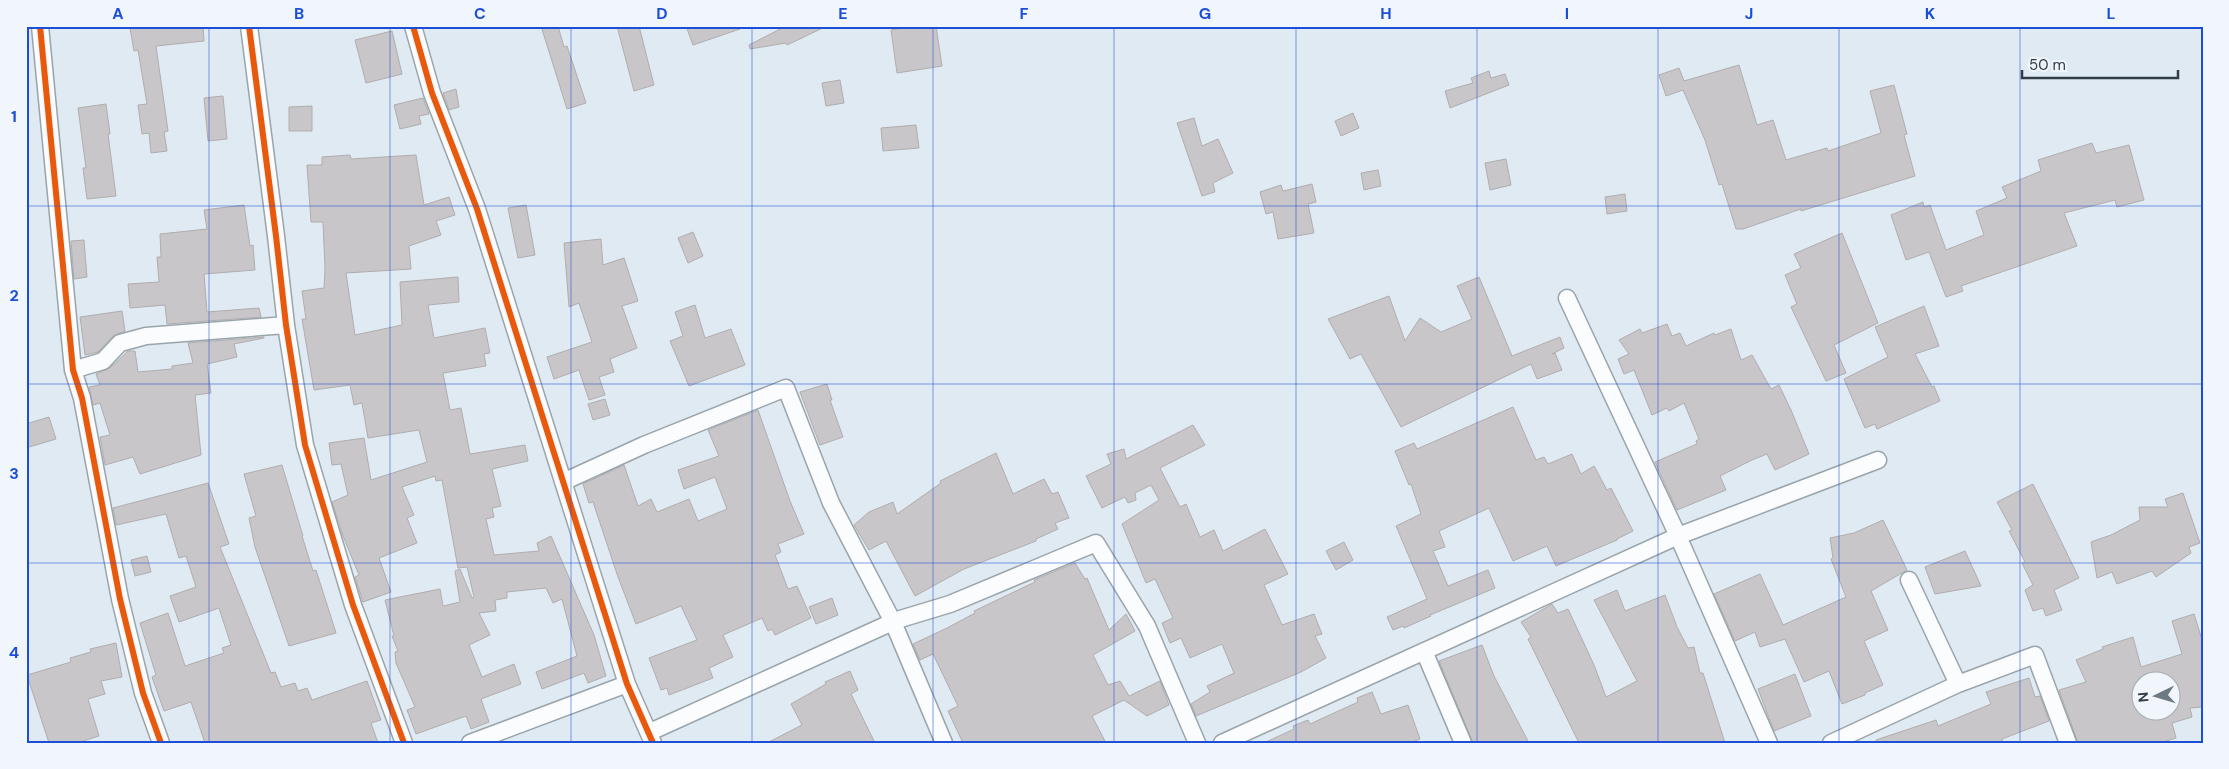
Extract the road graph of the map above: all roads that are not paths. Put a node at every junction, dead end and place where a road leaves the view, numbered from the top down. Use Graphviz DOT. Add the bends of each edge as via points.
graph roads {
  1 [pos="40,26"];
  2 [pos="248,26"];
  3 [pos="413,26"];
  4 [pos="1567,298"];
  5 [pos="286,325"];
  6 [pos="73,370"];
  7 [pos="1878,460"];
  8 [pos="563,482"];
  9 [pos="1678,536"];
  10 [pos="1909,580"];
  11 [pos="892,622"];
  12 [pos="1424,651"];
  13 [pos="627,684"];
  14 [pos="1958,684"];
  15 [pos="652,737"];
  16 [pos="161,743"];
  17 [pos="404,743"];
  18 [pos="470,743"];
  19 [pos="944,743"];
  20 [pos="1196,743"];
  21 [pos="1222,743"];
  22 [pos="1463,743"];
  23 [pos="1769,743"];
  24 [pos="1830,743"];
  25 [pos="2068,743"];
  1 -- 6 [label="street"];
  2 -- 5 [label="street"];
  3 -- 8 [label="street" via="432,93 477,209"];
  4 -- 9 [label="street"];
  5 -- 6 [label="street" via="146,336 120,343 103,361"];
  5 -- 17 [label="street" via="305,445 353,605"];
  6 -- 16 [label="street" via="82,398 120,599 142,693"];
  7 -- 9 [label="street"];
  8 -- 11 [label="street" via="644,445 786,388 830,503"];
  8 -- 13 [label="street"];
  9 -- 12 [label="street"];
  9 -- 23 [label="street"];
  10 -- 14 [label="street"];
  11 -- 15 [label="street"];
  11 -- 19 [label="street"];
  11 -- 20 [label="street" via="950,604 1096,543 1147,626"];
  12 -- 21 [label="street"];
  12 -- 22 [label="street"];
  13 -- 15 [label="street"];
  13 -- 18 [label="street"];
  14 -- 24 [label="street"];
  14 -- 25 [label="street" via="2035,655"];
}
